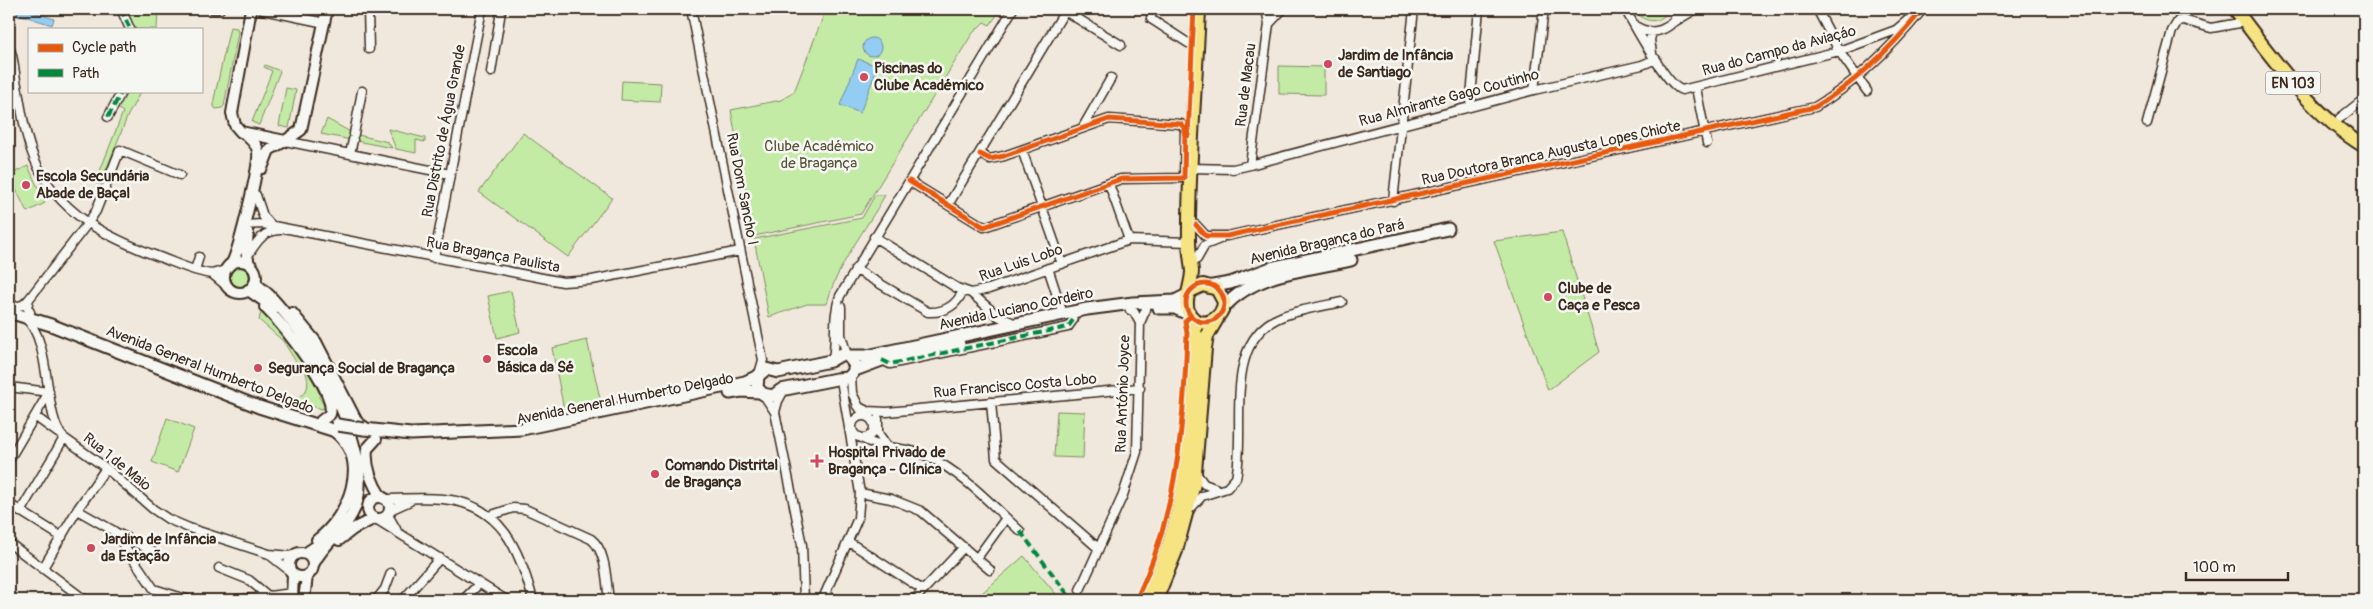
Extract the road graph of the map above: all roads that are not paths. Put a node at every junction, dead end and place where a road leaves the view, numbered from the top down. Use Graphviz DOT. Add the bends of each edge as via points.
graph roads {
  1 [pos="121,9"];
  2 [pos="213,9"];
  3 [pos="220,9"];
  4 [pos="251,9"];
  5 [pos="258,9"];
  6 [pos="327,9"];
  7 [pos="368,9"];
  8 [pos="482,9"];
  9 [pos="691,9"];
  10 [pos="1013,9"];
  11 [pos="1152,9"];
  12 [pos="1198,9"];
  13 [pos="1206,9"];
  14 [pos="1266,9"];
  15 [pos="1283,9"];
  16 [pos="1414,9"];
  17 [pos="1479,9"];
  18 [pos="1544,9"];
  19 [pos="1625,9"];
  20 [pos="1679,9"];
  21 [pos="1696,9"];
  22 [pos="1817,9"];
  23 [pos="1922,9"];
  24 [pos="2235,9"];
  25 [pos="2246,9"];
  26 [pos="1065,10"];
  27 [pos="501,11"];
  28 [pos="325,22"];
  29 [pos="2245,22"];
  30 [pos="1672,23"];
  31 [pos="1269,24"];
  32 [pos="1634,25"];
  33 [pos="130,28"];
  34 [pos="1652,32"];
  35 [pos="1188,44"];
  36 [pos="1121,45"];
  37 [pos="9,46"];
  38 [pos="369,49"];
  39 [pos="1839,51"];
  40 [pos="1654,56"];
  41 [pos="490,72"];
  42 [pos="1856,77"];
  43 [pos="1111,78"];
  44 [pos="1696,88"];
  45 [pos="1534,90"];
  46 [pos="362,91"];
  47 [pos="1867,91"];
  48 [pos="121,92"];
  49 [pos="2364,100"];
  50 [pos="1470,107"];
  51 [pos="108,117"];
  52 [pos="2340,118"];
  53 [pos="2147,123"];
  54 [pos="1402,125"];
  55 [pos="1083,127"];
  56 [pos="1704,132"];
  57 [pos="244,134"];
  58 [pos="2364,137"];
  59 [pos="285,141"];
  60 [pos="1707,143"];
  61 [pos="2364,146"];
  62 [pos="1022,150"];
  63 [pos="350,154"];
  64 [pos="980,154"];
  65 [pos="1250,165"];
  66 [pos="1191,171"];
  67 [pos="450,174"];
  68 [pos="180,175"];
  69 [pos="95,177"];
  70 [pos="909,181"];
  71 [pos="108,182"];
  72 [pos="1110,184"];
  73 [pos="256,195"];
  74 [pos="1393,201"];
  75 [pos="948,205"];
  76 [pos="1042,207"];
  77 [pos="88,224"];
  78 [pos="247,224"];
  79 [pos="271,225"];
  80 [pos="1196,225"];
  81 [pos="1448,229"];
  82 [pos="287,230"];
  83 [pos="1227,236"];
  84 [pos="874,237"];
  85 [pos="1129,240"];
  86 [pos="1189,242"];
  87 [pos="740,251"];
  88 [pos="199,257"];
  89 [pos="434,258"];
  90 [pos="1197,258"];
  91 [pos="248,260"];
  92 [pos="1351,260"];
  93 [pos="1062,264"];
  94 [pos="229,266"];
  95 [pos="1048,268"];
  96 [pos="855,269"];
  97 [pos="195,270"];
  98 [pos="212,274"];
  99 [pos="846,285"];
  100 [pos="1212,286"];
  101 [pos="229,288"];
  102 [pos="249,288"];
  103 [pos="967,292"];
  104 [pos="1190,293"];
  105 [pos="268,294"];
  106 [pos="29,299"];
  107 [pos="1342,302"];
  108 [pos="1224,307"];
  109 [pos="10,309"];
  110 [pos="1146,309"];
  111 [pos="1130,310"];
  112 [pos="27,315"];
  113 [pos="998,316"];
  114 [pos="1191,316"];
  115 [pos="1068,317"];
  116 [pos="1217,319"];
  117 [pos="45,323"];
  118 [pos="1140,323"];
  119 [pos="1018,325"];
  120 [pos="993,330"];
  121 [pos="34,331"];
  122 [pos="848,356"];
  123 [pos="832,358"];
  124 [pos="763,360"];
  125 [pos="771,369"];
  126 [pos="758,375"];
  127 [pos="849,376"];
  128 [pos="9,387"];
  129 [pos="1140,388"];
  130 [pos="786,389"];
  131 [pos="50,392"];
  132 [pos="761,393"];
  133 [pos="991,402"];
  134 [pos="857,406"];
  135 [pos="892,411"];
  136 [pos="775,412"];
  137 [pos="36,417"];
  138 [pos="869,418"];
  139 [pos="321,421"];
  140 [pos="850,423"];
  141 [pos="876,426"];
  142 [pos="338,430"];
  143 [pos="369,434"];
  144 [pos="62,436"];
  145 [pos="863,438"];
  146 [pos="887,446"];
  147 [pos="854,456"];
  148 [pos="9,460"];
  149 [pos="106,468"];
  150 [pos="1196,473"];
  151 [pos="1222,490"];
  152 [pos="860,493"];
  153 [pos="383,498"];
  154 [pos="417,499"];
  155 [pos="9,504"];
  156 [pos="77,510"];
  157 [pos="20,512"];
  158 [pos="389,512"];
  159 [pos="1186,514"];
  160 [pos="489,516"];
  161 [pos="1006,518"];
  162 [pos="376,519"];
  163 [pos="114,531"];
  164 [pos="1020,531"];
  165 [pos="401,534"];
  166 [pos="62,537"];
  167 [pos="849,542"];
  168 [pos="9,543"];
  169 [pos="964,547"];
  170 [pos="1098,548"];
  171 [pos="152,551"];
  172 [pos="269,554"];
  173 [pos="299,554"];
  174 [pos="440,558"];
  175 [pos="977,558"];
  176 [pos="42,568"];
  177 [pos="219,568"];
  178 [pos="311,570"];
  179 [pos="990,570"];
  180 [pos="292,573"];
  181 [pos="391,573"];
  182 [pos="479,584"];
  183 [pos="923,590"];
  184 [pos="1080,590"];
  185 [pos="267,595"];
  186 [pos="292,597"];
  187 [pos="85,600"];
  188 [pos="189,600"];
  189 [pos="236,600"];
  190 [pos="304,600"];
  191 [pos="376,600"];
  192 [pos="403,600"];
  193 [pos="463,600"];
  194 [pos="506,600"];
  195 [pos="533,600"];
  196 [pos="609,600"];
  197 [pos="804,600"];
  198 [pos="835,600"];
  199 [pos="914,600"];
  200 [pos="1145,600"];
  201 [pos="1156,600"];
  1 -- 33 [label="street"];
  2 -- 3 [label="street"];
  4 -- 57 [label="street" via="232,113 236,128"];
  5 -- 28 [label="street"];
  6 -- 28 [label="street"];
  7 -- 38 [label="street"];
  8 -- 67 [label="street, Rua Distrito de Água Grande"];
  9 -- 87 [label="street, Rua Dom Sancho I"];
  10 -- 70 [label="street"];
  11 -- 35 [label="street" via="1151,18"];
  12 -- 66 [label="main road"];
  13 -- 66 [label="main road"];
  14 -- 31 [label="street, Rua de Macau"];
  15 -- 31 [label="street"];
  16 -- 54 [label="street"];
  17 -- 50 [label="street"];
  18 -- 45 [label="street"];
  19 -- 32 [label="street, Rua do Campo da Aviaçáo"];
  20 -- 30 [label="street"];
  21 -- 30 [label="street"];
  22 -- 39 [label="street"];
  23 -- 39 [label="street, Rua do Campo da Aviaçáo" via="1896,30"];
  23 -- 42 [label="street, Rua Doutora Branca Augusta Lopes Chiote" via="1901,35"];
  24 -- 29 [label="main road, EN 103"];
  25 -- 52 [label="main road, EN 103" via="2287,67"];
  26 -- 36 [label="street"];
  26 -- 64 [label="street"];
  27 -- 41 [label="street"];
  28 -- 59 [label="street" via="301,130"];
  29 -- 53 [label="street" via="2211,28 2178,21 2172,31"];
  29 -- 61 [label="main road, EN 103" via="2285,75 2321,112"];
  30 -- 34 [label="street" via="1667,28"];
  31 -- 65 [label="street, Rua de Macau"];
  32 -- 34 [label="street"];
  32 -- 40 [label="street, Rua do Campo da Aviaçáo"];
  34 -- 40 [label="street" via="1650,40"];
  37 -- 77 [label="street" via="24,124 34,157 48,185"];
  39 -- 42 [label="street"];
  39 -- 44 [label="street, Rua do Campo da Aviaçáo"];
  40 -- 44 [label="street, Rua do Campo da Aviaçáo" via="1678,89"];
  40 -- 45 [label="street, Rua Almirante Gago Coutinho" via="1642,65"];
  42 -- 47 [label="street"];
  42 -- 56 [label="street, Rua Doutora Branca Augusta Lopes Chiote" via="1835,96 1815,107"];
  43 -- 55 [label="street"];
  44 -- 56 [label="street"];
  45 -- 50 [label="street, Rua Almirante Gago Coutinho"];
  46 -- 63 [label="street"];
  48 -- 51 [label="street"];
  49 -- 52 [label="street"];
  50 -- 54 [label="street, Rua Almirante Gago Coutinho"];
  52 -- 58 [label="main road, EN 103"];
  54 -- 65 [label="street, Rua Almirante Gago Coutinho"];
  54 -- 74 [label="street"];
  55 -- 62 [label="street"];
  55 -- 66 [label="street" via="1109,119 1181,124 1185,129"];
  56 -- 60 [label="street"];
  56 -- 74 [label="street, Rua Doutora Branca Augusta Lopes Chiote"];
  57 -- 59 [label="street"];
  57 -- 78 [label="street" via="255,144 258,156"];
  59 -- 63 [label="street"];
  59 -- 73 [label="street" via="267,152"];
  62 -- 64 [label="street" via="990,159"];
  62 -- 76 [label="street"];
  63 -- 67 [label="street"];
  64 -- 75 [label="street"];
  65 -- 66 [label="street, Rua Almirante Gago Coutinho"];
  66 -- 72 [label="street, Rua Almirante Gago Coutinho"];
  66 -- 80 [label="main road"];
  66 -- 86 [label="main road"];
  67 -- 89 [label="street, Rua Distrito de Água Grande"];
  68 -- 71 [label="street" via="120,150"];
  69 -- 71 [label="street"];
  70 -- 75 [label="street"];
  70 -- 84 [label="street"];
  71 -- 77 [label="street"];
  72 -- 76 [label="street, Rua Almirante Gago Coutinho"];
  72 -- 85 [label="street"];
  73 -- 78 [label="street"];
  73 -- 79 [label="street" via="263,216"];
  74 -- 83 [label="street, Rua Doutora Branca Augusta Lopes Chiote"];
  75 -- 76 [label="street, Rua Almirante Gago Coutinho" via="984,227"];
  76 -- 93 [label="street"];
  77 -- 97 [label="street" via="118,241"];
  77 -- 106 [label="street"];
  78 -- 79 [label="street, Rua Bragança Paulista"];
  78 -- 91 [label="street"];
  78 -- 94 [label="street"];
  79 -- 82 [label="street, Rua Bragança Paulista"];
  80 -- 83 [label="street" via="1206,236"];
  80 -- 90 [label="main road"];
  81 -- 100 [label="main road, Avenida Bragança do Pará" via="1274,267"];
  82 -- 89 [label="street, Rua Bragança Paulista"];
  82 -- 91 [label="street" via="266,233 257,241"];
  83 -- 90 [label="street" via="1206,245"];
  84 -- 96 [label="street"];
  84 -- 103 [label="street, Rua Luis Lobo"];
  85 -- 86 [label="street, Rua Luis Lobo"];
  85 -- 93 [label="street, Rua Luis Lobo"];
  86 -- 104 [label="main road"];
  87 -- 89 [label="street, Rua Bragança Paulista" via="572,282"];
  87 -- 124 [label="street, Rua Dom Sancho I"];
  88 -- 97 [label="street"];
  90 -- 100 [label="main road" via="1200,270"];
  91 -- 94 [label="street"];
  91 -- 102 [label="street" via="255,273"];
  92 -- 108 [label="main road, Avenida Bragança do Pará" via="1252,284"];
  93 -- 95 [label="street, Rua Luis Lobo"];
  94 -- 98 [label="street"];
  94 -- 101 [label="street" via="224,280"];
  95 -- 103 [label="street, Rua Luis Lobo"];
  95 -- 115 [label="street"];
  96 -- 99 [label="street"];
  96 -- 103 [label="street" via="928,312 953,306"];
  97 -- 98 [label="street"];
  98 -- 101 [label="street"];
  99 -- 122 [label="street" via="840,317 841,335"];
  99 -- 123 [label="street" via="837,304 836,342"];
  100 -- 104 [label="main road" via="1200,285"];
  100 -- 108 [label="main road" via="1223,297"];
  101 -- 102 [label="street" via="233,291"];
  102 -- 105 [label="street"];
  102 -- 139 [label="street" via="307,358 331,404 330,414"];
  102 -- 173 [label="street" via="278,312 300,339 334,403 354,457 356,486 350,511 333,533"];
  103 -- 113 [label="street"];
  104 -- 114 [label="main road" via="1186,304"];
  104 -- 115 [label="main road, Avenida Luciano Cordeiro" via="1175,300 1113,305"];
  105 -- 143 [label="street" via="285,305 312,335 357,422"];
  105 -- 178 [label="street" via="314,355 346,421 359,466 360,492 353,514"];
  106 -- 109 [label="street" via="23,305"];
  106 -- 112 [label="street"];
  107 -- 151 [label="street" via="1278,318 1250,345 1242,369 1237,474 1232,485"];
  108 -- 116 [label="main road"];
  109 -- 112 [label="main road, Avenida General Humberto Delgado"];
  110 -- 111 [label="main road, Avenida Luciano Cordeiro"];
  110 -- 114 [label="main road, Avenida Luciano Cordeiro" via="1175,308"];
  110 -- 118 [label="street, Rua António Joyce"];
  111 -- 115 [label="main road, Avenida Luciano Cordeiro"];
  111 -- 118 [label="street"];
  112 -- 117 [label="main road, Avenida General Humberto Delgado"];
  112 -- 121 [label="street"];
  112 -- 139 [label="main road, Avenida General Humberto Delgado" via="52,317"];
  113 -- 119 [label="street"];
  113 -- 120 [label="street" via="998,325"];
  114 -- 116 [label="main road" via="1205,322"];
  114 -- 200 [label="main road" via="1196,335 1185,475 1167,548"];
  115 -- 119 [label="main road, Avenida Luciano Cordeiro"];
  115 -- 127 [label="main road, Avenida Luciano Cordeiro" via="882,360"];
  116 -- 150 [label="main road" via="1207,336 1205,348"];
  117 -- 121 [label="street" via="36,326"];
  117 -- 142 [label="main road, Avenida General Humberto Delgado" via="258,407"];
  118 -- 129 [label="street, Rua António Joyce"];
  119 -- 120 [label="main road, Avenida Luciano Cordeiro"];
  120 -- 122 [label="main road, Avenida Luciano Cordeiro" via="867,356"];
  121 -- 131 [label="street, Rua 1 de Maio"];
  122 -- 123 [label="main road, Avenida Luciano Cordeiro"];
  122 -- 127 [label="main road" via="855,365"];
  123 -- 125 [label="main road, Avenida Luciano Cordeiro" via="778,372"];
  124 -- 125 [label="street"];
  124 -- 126 [label="street, Rua Dom Sancho I"];
  125 -- 126 [label="main road, Avenida Luciano Cordeiro"];
  126 -- 132 [label="main road" via="756,384"];
  126 -- 143 [label="main road, Avenida General Humberto Delgado" via="745,382 522,428 449,434"];
  127 -- 130 [label="main road, Avenida Luciano Cordeiro"];
  127 -- 134 [label="street"];
  127 -- 140 [label="street"];
  128 -- 131 [label="street"];
  129 -- 133 [label="street, Rua Francisco Costa Lobo"];
  129 -- 170 [label="street, Rua António Joyce" via="1137,452 1123,495"];
  130 -- 132 [label="main road, Avenida Luciano Cordeiro" via="773,396"];
  130 -- 136 [label="street"];
  131 -- 137 [label="street"];
  131 -- 144 [label="street, Rua 1 de Maio"];
  132 -- 136 [label="street"];
  132 -- 143 [label="main road, Avenida General Humberto Delgado" via="741,391 540,433 428,441"];
  133 -- 135 [label="street, Rua Francisco Costa Lobo"];
  133 -- 170 [label="street" via="996,459"];
  134 -- 135 [label="street, Rua Francisco Costa Lobo" via="867,410"];
  134 -- 138 [label="street"];
  135 -- 141 [label="street, Rua Francisco Costa Lobo"];
  136 -- 197 [label="street" via="802,544"];
  137 -- 144 [label="street"];
  137 -- 148 [label="street"];
  138 -- 140 [label="street" via="858,418"];
  138 -- 141 [label="street"];
  139 -- 142 [label="main road, Avenida General Humberto Delgado"];
  140 -- 145 [label="street" via="854,433"];
  140 -- 147 [label="street"];
  141 -- 145 [label="street" via="872,434"];
  141 -- 146 [label="street"];
  142 -- 143 [label="main road, Avenida General Humberto Delgado, bridge"];
  142 -- 173 [label="street" via="351,455 349,497 334,525"];
  143 -- 153 [label="street" via="366,459 372,481"];
  144 -- 149 [label="street, Rua 1 de Maio"];
  144 -- 157 [label="street"];
  145 -- 146 [label="street"];
  145 -- 147 [label="street" via="854,450"];
  146 -- 161 [label="street" via="926,455 963,478"];
  147 -- 152 [label="street"];
  149 -- 156 [label="street"];
  149 -- 172 [label="street, Rua 1 de Maio" via="168,519"];
  150 -- 151 [label="street" via="1207,486"];
  150 -- 159 [label="main road"];
  151 -- 159 [label="street" via="1202,496"];
  152 -- 167 [label="street" via="858,518"];
  152 -- 169 [label="street" via="891,499 921,511"];
  153 -- 154 [label="street"];
  153 -- 158 [label="street" via="389,503"];
  153 -- 162 [label="street" via="371,500 368,506 369,514"];
  154 -- 158 [label="street"];
  154 -- 160 [label="street" via="462,502"];
  155 -- 157 [label="street"];
  156 -- 163 [label="street"];
  156 -- 166 [label="street"];
  157 -- 166 [label="street"];
  158 -- 162 [label="street"];
  158 -- 165 [label="street" via="391,522"];
  159 -- 201 [label="main road" via="1176,551"];
  160 -- 195 [label="street" via="517,549"];
  160 -- 196 [label="street" via="513,508 525,509 591,539 601,553"];
  161 -- 164 [label="street"];
  161 -- 175 [label="street"];
  162 -- 165 [label="street"];
  162 -- 178 [label="street" via="342,537"];
  163 -- 171 [label="street"];
  163 -- 188 [label="street" via="154,589"];
  165 -- 174 [label="street"];
  166 -- 176 [label="street"];
  167 -- 183 [label="street"];
  167 -- 198 [label="street" via="825,594"];
  168 -- 176 [label="street"];
  169 -- 175 [label="street"];
  169 -- 183 [label="street"];
  170 -- 184 [label="street, Rua António Joyce"];
  172 -- 173 [label="street"];
  172 -- 180 [label="street"];
  173 -- 178 [label="street"];
  173 -- 180 [label="street" via="289,563"];
  174 -- 182 [label="street"];
  174 -- 192 [label="street"];
  175 -- 179 [label="street"];
  176 -- 187 [label="street"];
  177 -- 185 [label="street" via="249,580"];
  178 -- 180 [label="street" via="300,577"];
  178 -- 190 [label="street"];
  180 -- 186 [label="street"];
  181 -- 191 [label="street" via="385,589"];
  182 -- 193 [label="street"];
  182 -- 194 [label="street"];
  183 -- 199 [label="street"];
  185 -- 186 [label="street"];
  185 -- 189 [label="street"];
}
